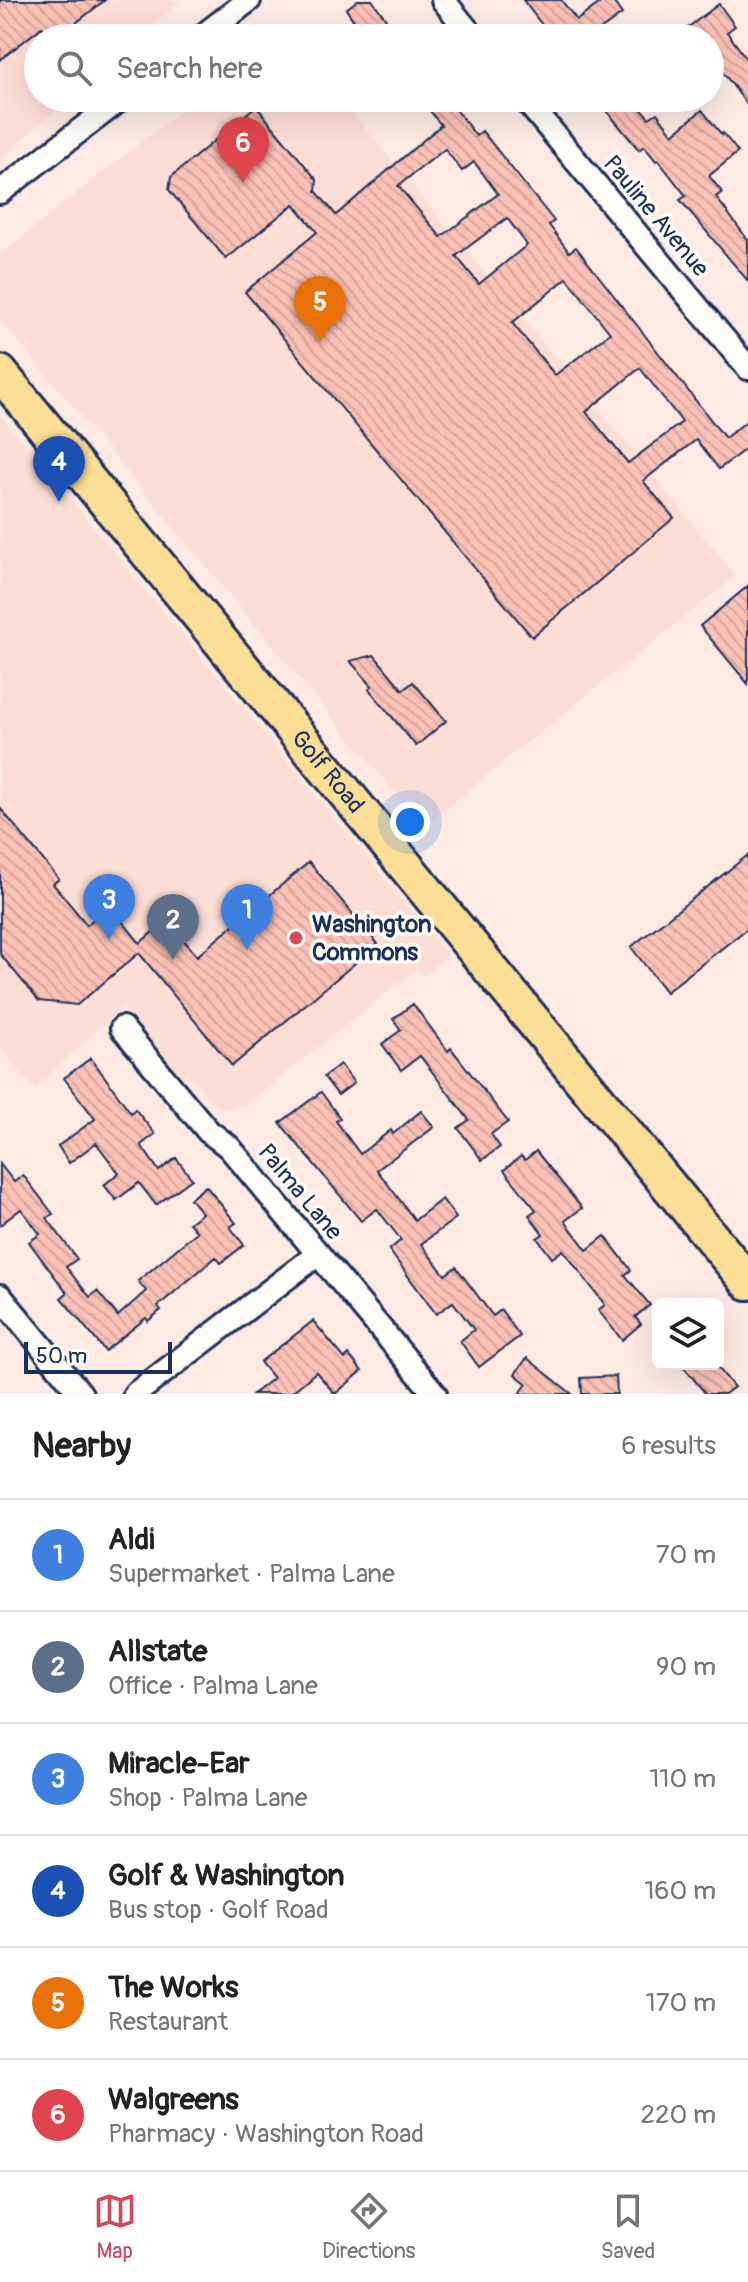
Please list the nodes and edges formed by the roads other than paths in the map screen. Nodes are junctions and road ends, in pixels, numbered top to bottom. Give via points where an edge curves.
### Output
1 (249, 0) edge
2 (443, 0) edge
3 (218, 24) edge
4 (463, 24) edge
5 (104, 112) edge
6 (536, 112) edge
7 (0, 192) edge
8 (748, 368) edge
9 (0, 373) edge
10 (122, 1028) dead end
11 (318, 1254) junction
12 (748, 1282) edge
13 (0, 1296) edge
14 (81, 1394) edge
15 (135, 1394) edge
16 (435, 1394) edge

1 - 3 street
2 - 4 street
5 - 7 street
6 - 8 street, Pauline Avenue
9 - 12 main road, Golf Road
10 - 11 street, Palma Lane
11 - 15 street
11 - 16 street, Palma Lane
13 - 14 street

